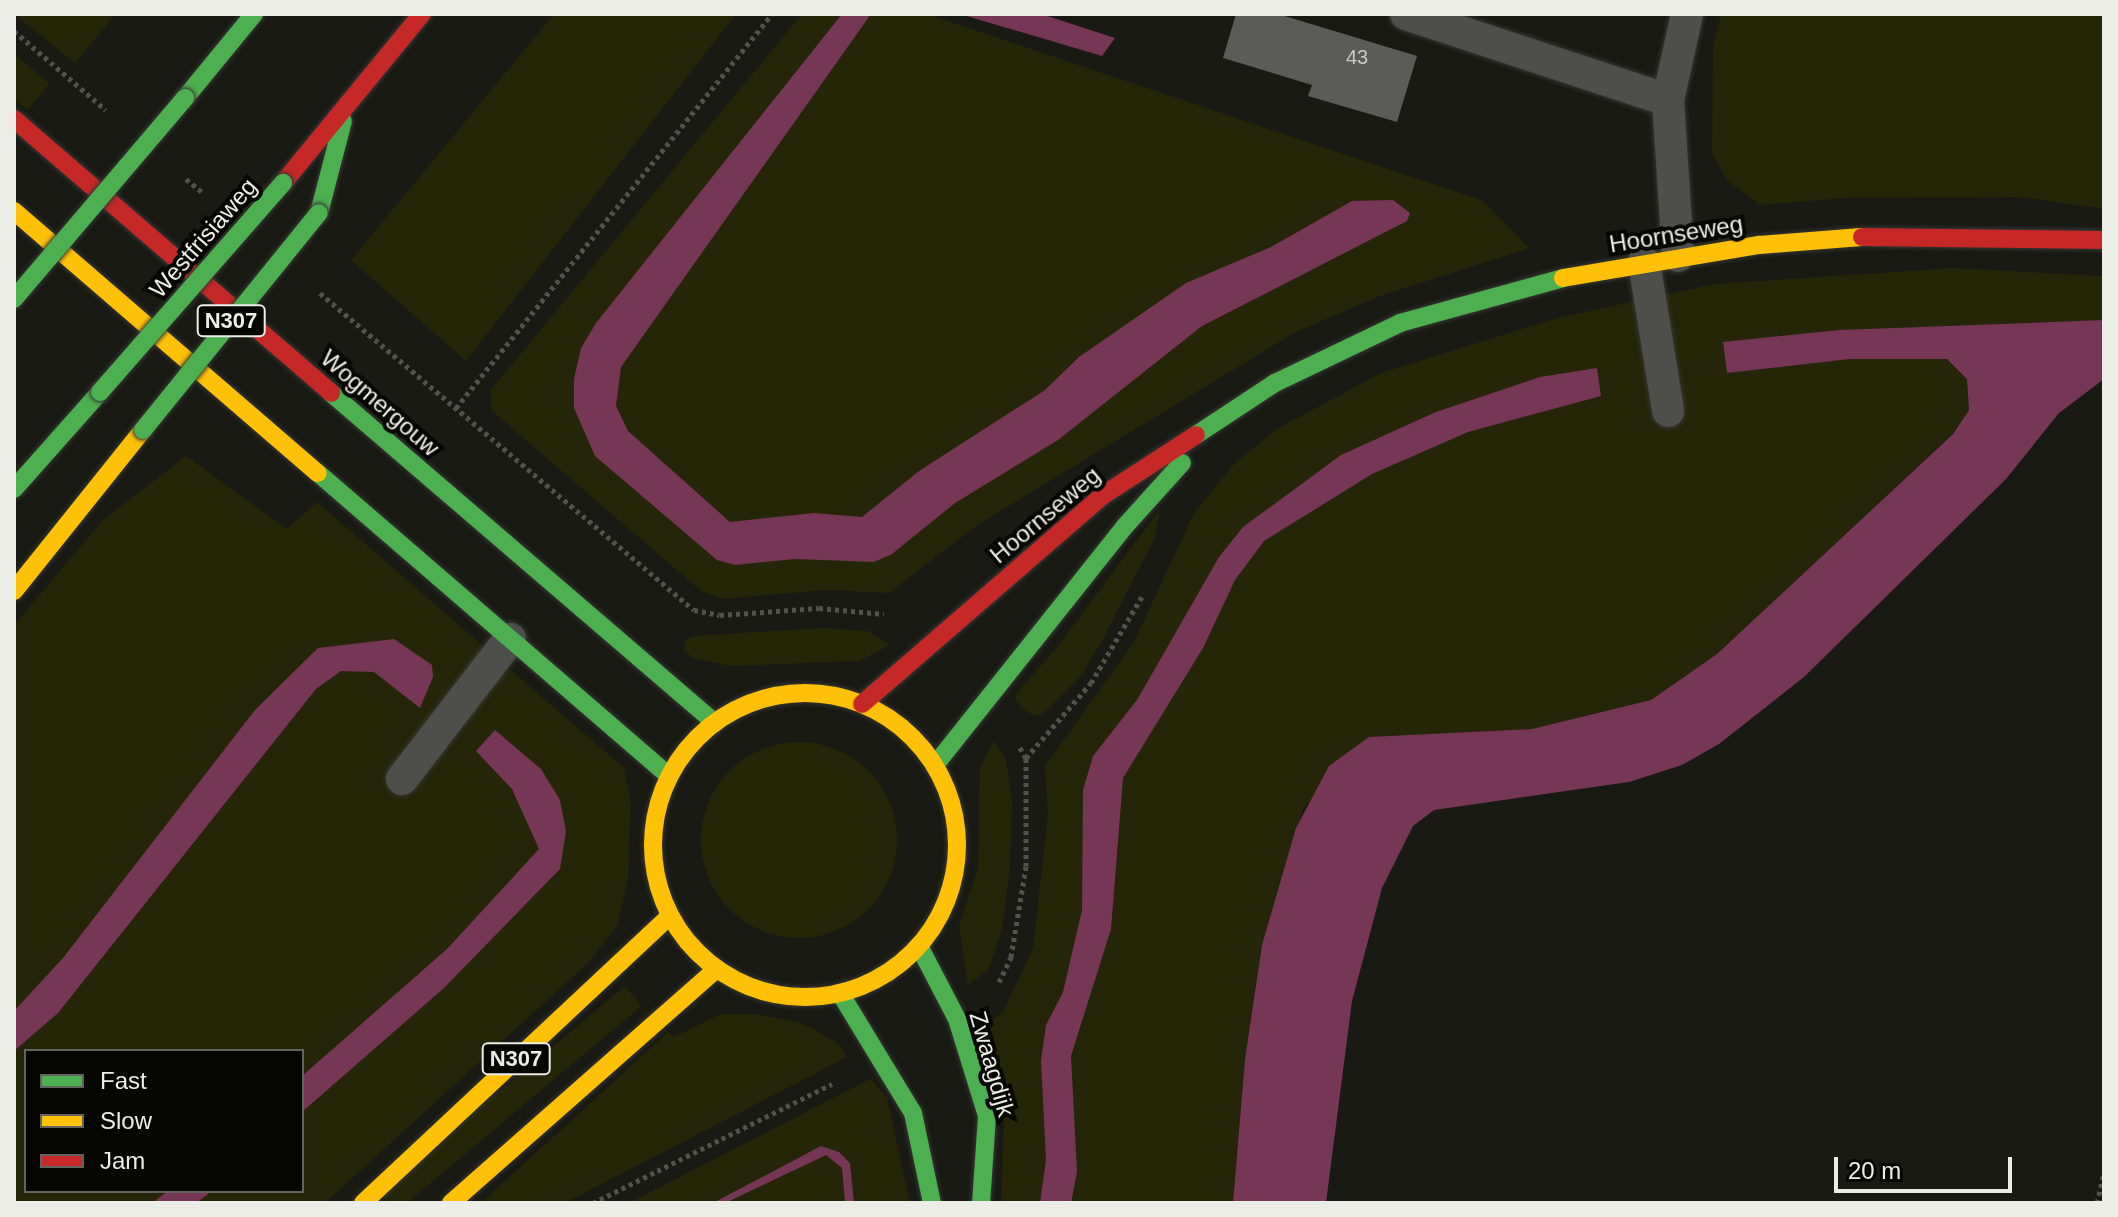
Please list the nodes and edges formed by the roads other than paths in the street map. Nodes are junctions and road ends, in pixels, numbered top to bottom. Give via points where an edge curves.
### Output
1 (254, 14) edge
2 (422, 14) edge
3 (1406, 14) edge
4 (1687, 14) edge
5 (1668, 100) junction
6 (347, 107) junction
7 (14, 119) edge
8 (14, 211) edge
9 (2104, 240) edge
10 (1678, 256) junction
11 (1644, 262) junction
12 (14, 299) edge
13 (1275, 383) junction
14 (1668, 411) dead end
15 (14, 489) edge
16 (14, 591) edge
17 (510, 639) junction
18 (862, 704) junction
19 (715, 723) junction
20 (935, 765) junction
21 (669, 776) junction
22 (402, 779) dead end
23 (670, 916) junction
24 (919, 946) junction
25 (716, 969) junction
26 (840, 993) junction
27 (363, 1203) edge
28 (451, 1203) edge
29 (932, 1203) edge
30 (981, 1203) edge

1 - 12 main road, bridge
2 - 6 main road, Westfrisiaweg / N307
3 - 5 lane
4 - 5 lane
5 - 10 lane
6 - 15 main road, Westfrisiaweg / N307, bridge
6 - 16 main road, N307, bridge via 319,213
7 - 19 main road, Wogmergouw
8 - 17 main road
9 - 10 main road, Hoornseweg via 1896,235
10 - 11 main road, Hoornseweg
11 - 13 main road, Hoornseweg via 1519,288 1400,323
11 - 14 lane
13 - 18 main road, Hoornseweg via 1102,496
13 - 20 main road, Hoornseweg via 1161,483
17 - 21 main road
17 - 22 lane
18 - 19 main road via 811,693 786,694 737,709
18 - 20 main road via 898,726
19 - 21 main road via 681,756
20 - 24 main road via 953,810 957,858 944,904
21 - 23 main road via 653,846
23 - 25 main road
23 - 27 main road, N307
24 - 26 main road via 896,967
24 - 30 main road, Zwaagdijk via 957,1019 987,1116
25 - 26 main road via 763,991 801,996
25 - 28 main road, N307
26 - 29 main road via 913,1113

